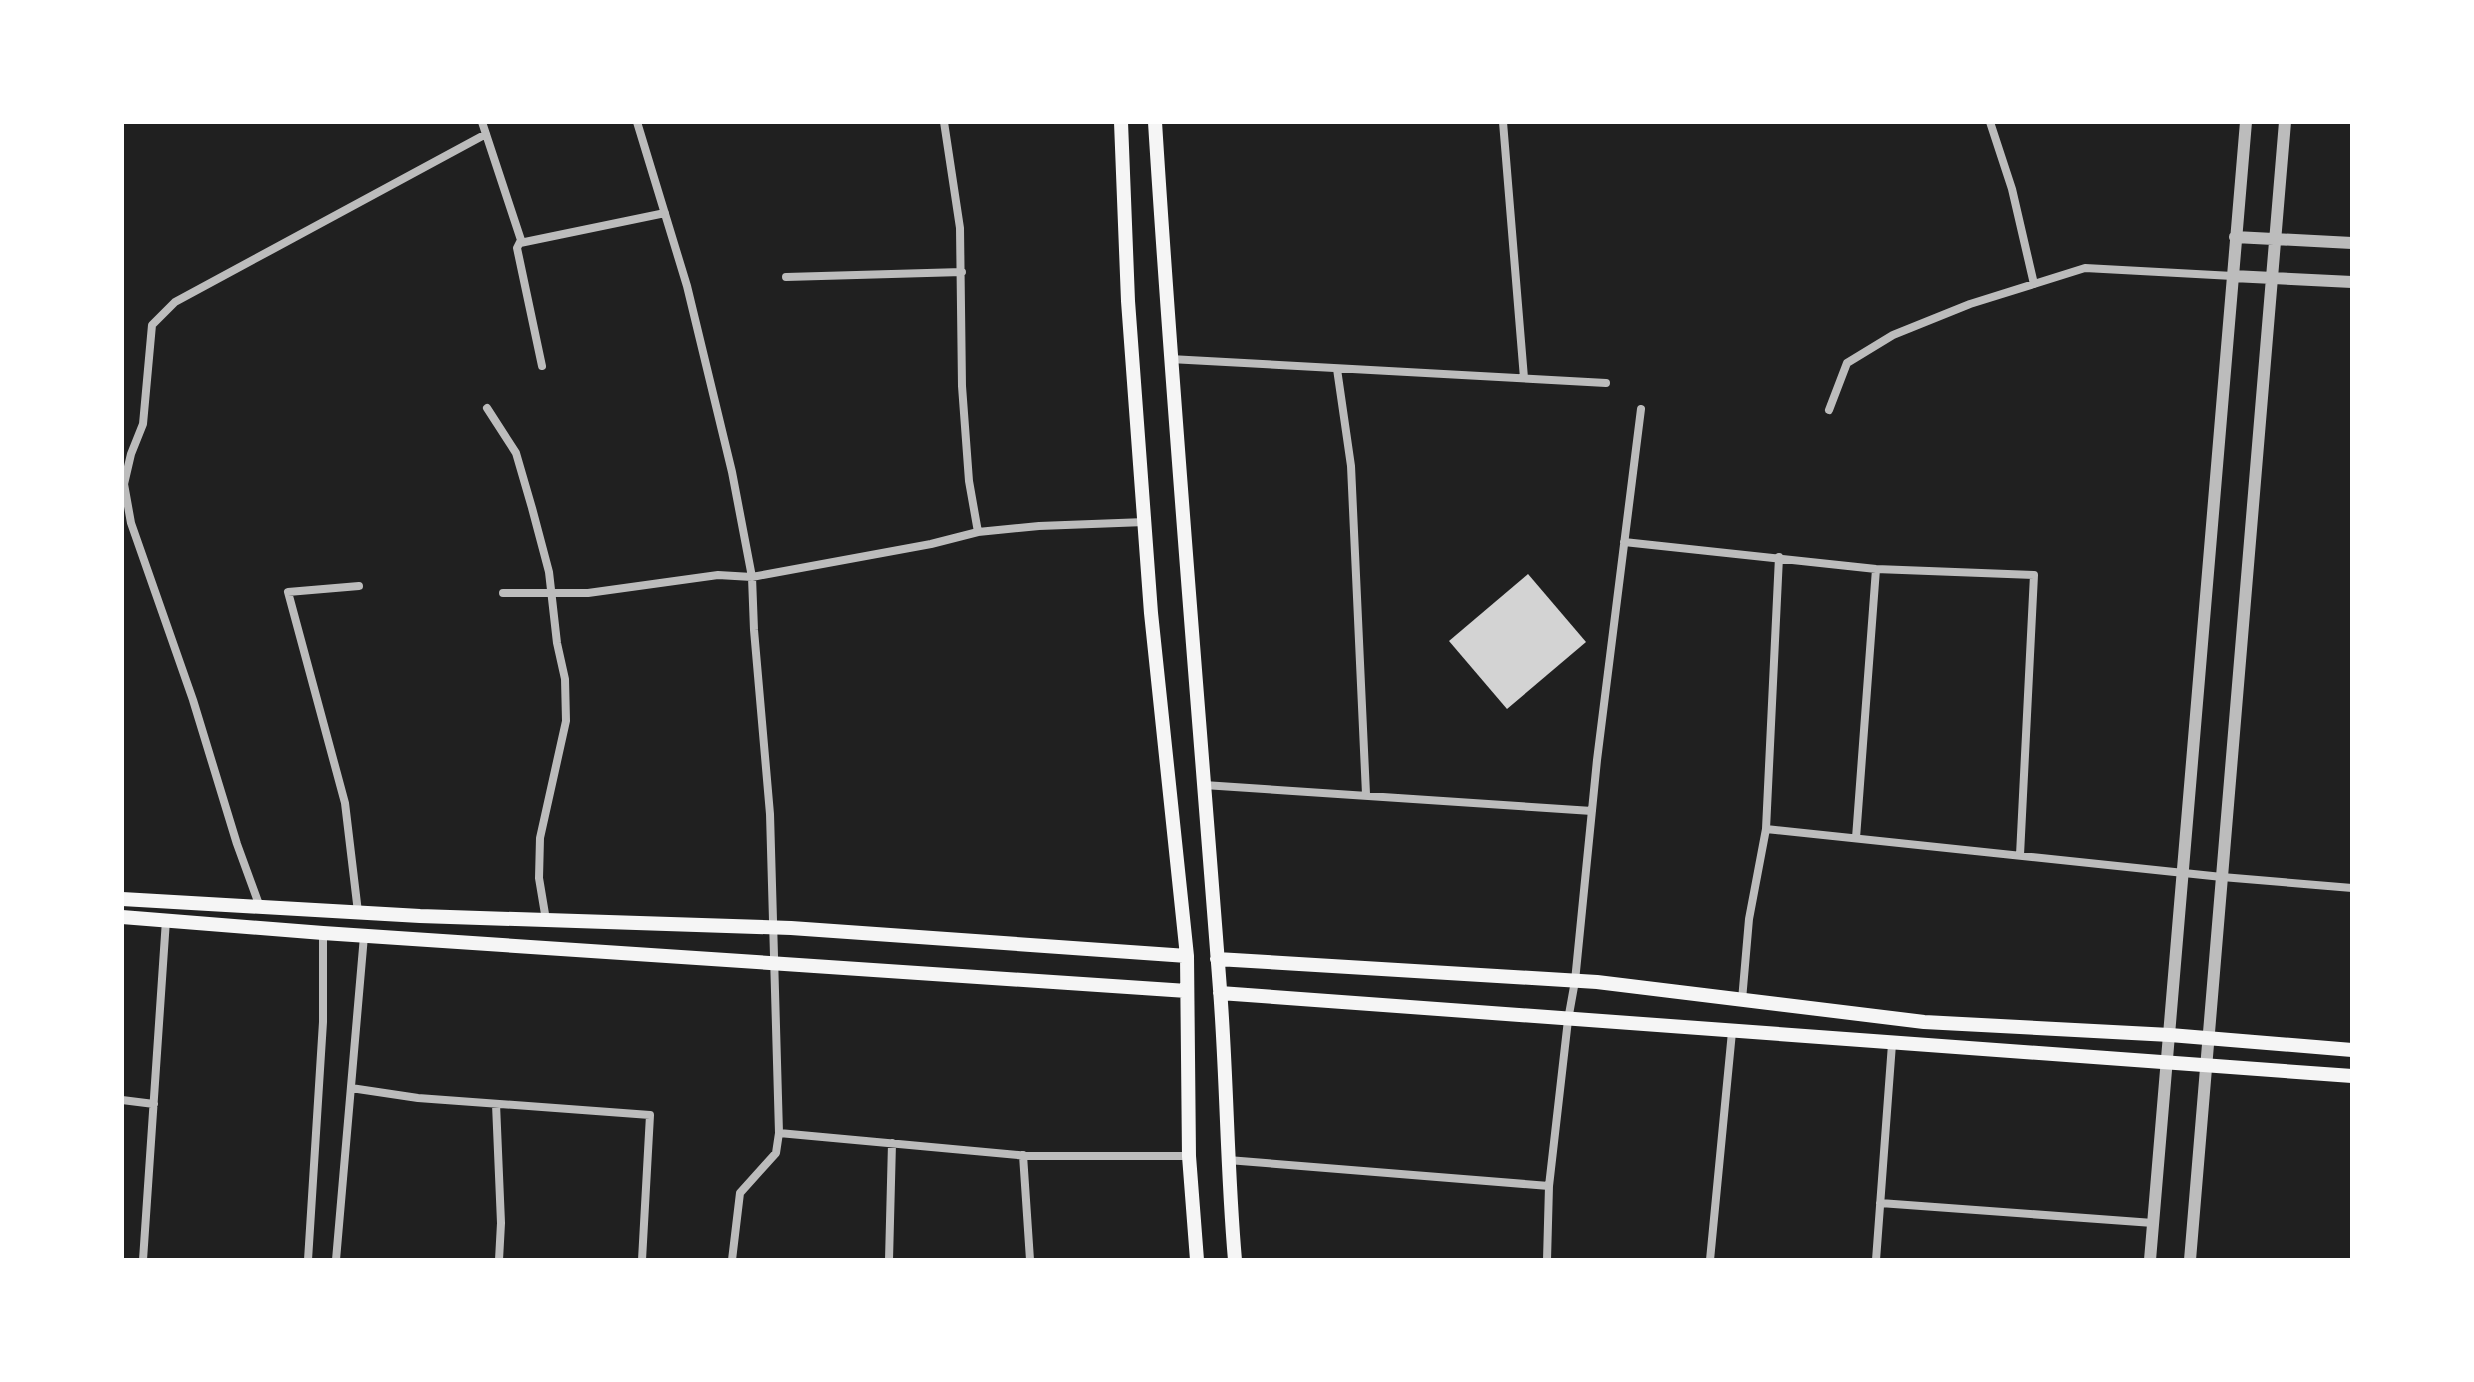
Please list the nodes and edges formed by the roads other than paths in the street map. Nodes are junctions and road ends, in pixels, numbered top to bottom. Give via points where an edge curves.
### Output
1 (482, 122) edge
2 (637, 122) edge
3 (944, 122) edge
4 (1121, 122) edge
5 (1155, 122) edge
6 (1503, 122) edge
7 (1990, 122) edge
8 (2246, 122) edge
9 (2285, 122) edge
10 (486, 134) junction
11 (665, 213) junction
12 (2235, 237) junction
13 (2276, 239) junction
14 (520, 243) junction
15 (2352, 243) edge
16 (962, 272) junction
17 (2233, 276) junction
18 (786, 277) dead end
19 (2272, 278) junction
20 (2352, 282) edge
21 (2034, 284) junction
22 (1170, 359) junction
23 (542, 366) dead end
24 (1337, 369) junction
25 (1524, 378) junction
26 (1606, 383) dead end
27 (487, 408) dead end
28 (1641, 409) dead end
29 (1829, 410) dead end
30 (1145, 522) junction
31 (978, 532) junction
32 (1624, 542) junction
33 (1779, 557) junction
34 (1876, 569) junction
35 (752, 577) junction
36 (359, 586) dead end
37 (503, 593) dead end
38 (552, 594) junction
39 (1203, 785) junction
40 (1366, 794) junction
41 (1592, 811) junction
42 (1766, 829) junction
43 (1856, 838) junction
44 (2020, 855) junction
45 (2183, 872) junction
46 (2222, 877) junction
47 (2352, 888) edge
48 (122, 899) edge
49 (260, 907) junction
50 (358, 912) junction
51 (122, 917) edge
52 (166, 919) junction
53 (546, 920) junction
54 (774, 928) junction
55 (323, 933) junction
56 (364, 936) junction
57 (1187, 956) junction
58 (1217, 959) junction
59 (774, 963) junction
60 (1575, 981) junction
61 (1187, 991) junction
62 (1220, 993) junction
63 (1742, 1000) junction
64 (1568, 1020) junction
65 (1732, 1032) junction
66 (2170, 1035) junction
67 (2209, 1038) junction
68 (1892, 1044) junction
69 (2352, 1050) edge
70 (2167, 1063) junction
71 (2207, 1065) junction
72 (2352, 1076) edge
73 (351, 1088) junction
74 (122, 1100) edge
75 (154, 1104) junction
76 (496, 1104) junction
77 (779, 1133) junction
78 (892, 1143) junction
79 (1023, 1155) junction
80 (1189, 1156) junction
81 (1227, 1160) junction
82 (1549, 1186) junction
83 (1880, 1203) junction
84 (2153, 1223) junction
85 (143, 1260) edge
86 (308, 1260) edge
87 (336, 1260) edge
88 (499, 1260) edge
89 (642, 1260) edge
90 (732, 1260) edge
91 (889, 1260) edge
92 (1030, 1260) edge
93 (1197, 1260) edge
94 (1235, 1260) edge
95 (1547, 1260) edge
96 (1710, 1260) edge
97 (1876, 1260) edge
98 (2150, 1260) edge
99 (2190, 1260) edge

1 - 10 street
2 - 11 street
3 - 16 street
4 - 30 main road
5 - 22 main road
6 - 25 street
7 - 21 street
8 - 12 street
9 - 13 street
10 - 14 street
10 - 49 street via 175,302 152,325 143,424 124,484 131,523
11 - 14 street
11 - 35 street via 729,458
12 - 13 street
12 - 17 street
13 - 15 street
13 - 19 street
14 - 23 street
16 - 18 street
16 - 31 street via 962,386
17 - 19 street
17 - 21 street via 2085,268
17 - 45 street
19 - 20 street
19 - 46 street
21 - 29 street via 1905,330 1847,363
22 - 24 street
22 - 39 main road
24 - 25 street
24 - 40 street via 1351,466
25 - 26 street
27 - 38 street via 516,453
28 - 32 street
30 - 31 street
30 - 57 main road
31 - 35 street
32 - 33 street
32 - 41 street
33 - 34 street
33 - 42 street
34 - 43 street
34 - 44 street via 2034,575
35 - 38 street via 718,575
35 - 54 street
36 - 50 street via 288,592 345,803
37 - 38 street
38 - 53 street via 566,721 540,838
39 - 40 street
39 - 58 main road
40 - 41 street
41 - 60 street
42 - 43 street
42 - 63 street via 1749,919
43 - 44 street
44 - 45 street
45 - 46 street
45 - 66 street
46 - 47 street
46 - 67 street
48 - 49 main road
49 - 50 main road
50 - 53 main road
51 - 52 main road
52 - 55 main road
52 - 75 street
53 - 54 main road
54 - 57 main road
54 - 59 street
55 - 56 main road
55 - 86 street via 323,1022
56 - 59 main road
56 - 73 street
57 - 61 main road
58 - 60 main road
58 - 62 main road
59 - 61 main road
59 - 77 street
60 - 63 main road
60 - 64 street
61 - 80 main road
62 - 64 main road
62 - 81 main road
63 - 66 main road via 1924,1022
64 - 65 main road
64 - 82 street
65 - 68 main road
65 - 96 street
66 - 67 main road
66 - 70 street
67 - 69 main road
67 - 71 street
68 - 70 main road
68 - 83 street
70 - 71 main road
70 - 84 street
71 - 72 main road
71 - 99 street
73 - 76 street
73 - 87 street
74 - 75 street
75 - 85 street
76 - 88 street
76 - 89 street via 650,1115
77 - 78 street
77 - 90 street via 776,1153 740,1193
78 - 79 street
78 - 91 street
79 - 80 street
79 - 92 street
80 - 93 main road
81 - 82 street
81 - 94 main road
82 - 95 street
83 - 84 street
83 - 97 street
84 - 98 street

